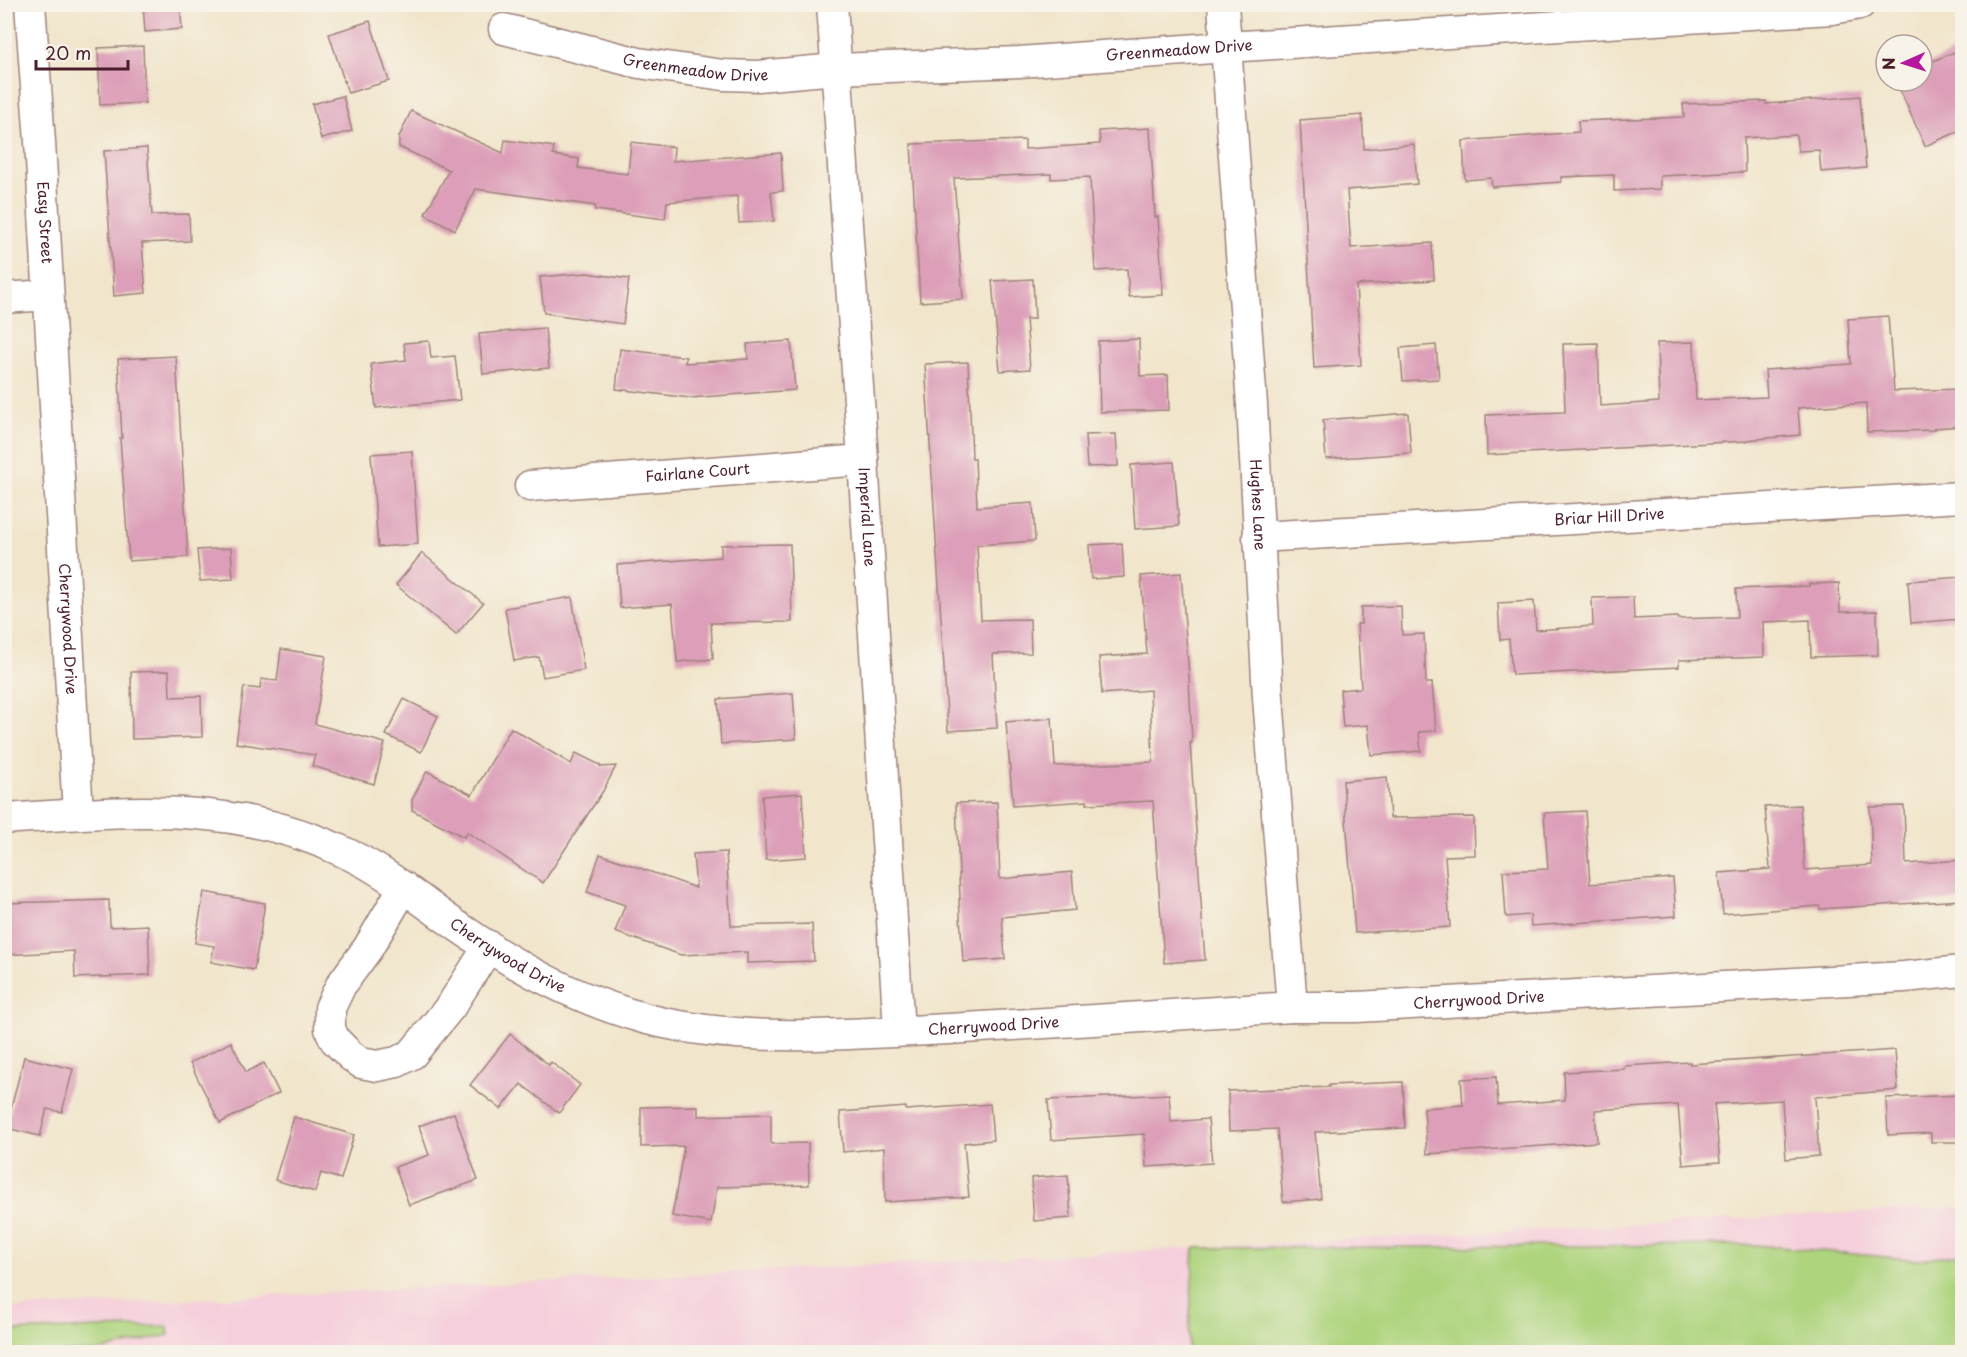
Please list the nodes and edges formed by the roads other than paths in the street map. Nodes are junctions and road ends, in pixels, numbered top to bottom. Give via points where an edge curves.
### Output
1 (30, 4) edge
2 (832, 4) edge
3 (1223, 4) edge
4 (1860, 4) edge
5 (504, 29) dead end
6 (1226, 47) junction
7 (837, 69) junction
8 (48, 295) junction
9 (4, 298) edge
10 (57, 442) joint
11 (863, 460) junction
12 (530, 486) dead end
13 (1962, 497) edge
14 (1258, 537) junction
15 (78, 814) junction
16 (4, 819) edge
17 (404, 887) junction
18 (489, 946) junction
19 (1962, 971) edge
20 (1292, 1007) junction
21 (899, 1031) junction

1 - 8 street, Easy Street
2 - 7 street, Imperial Lane
3 - 6 street, Hughes Lane
4 - 6 street, Greenmeadow Drive via 1832,9
5 - 7 street, Greenmeadow Drive via 639,63 723,75
6 - 7 street, Greenmeadow Drive via 1019,62
6 - 14 street, Hughes Lane
7 - 11 street, Imperial Lane
8 - 9 street
8 - 10 street, Easy Street
10 - 15 street, Cherrywood Drive
11 - 12 street, Fairlane Court
11 - 21 street, Imperial Lane
13 - 14 street, Briar Hill Drive
14 - 20 street, Hughes Lane
15 - 16 street, Cherrywood Drive
15 - 17 street, Cherrywood Drive via 224,815 307,836 350,854
17 - 18 street, Cherrywood Drive
17 - 18 street via 330,1008 334,1040 361,1063 377,1066 412,1054 451,1006
18 - 21 street, Cherrywood Drive via 545,981 648,1019 751,1035
19 - 20 street, Cherrywood Drive via 1368,1006
20 - 21 street, Cherrywood Drive

